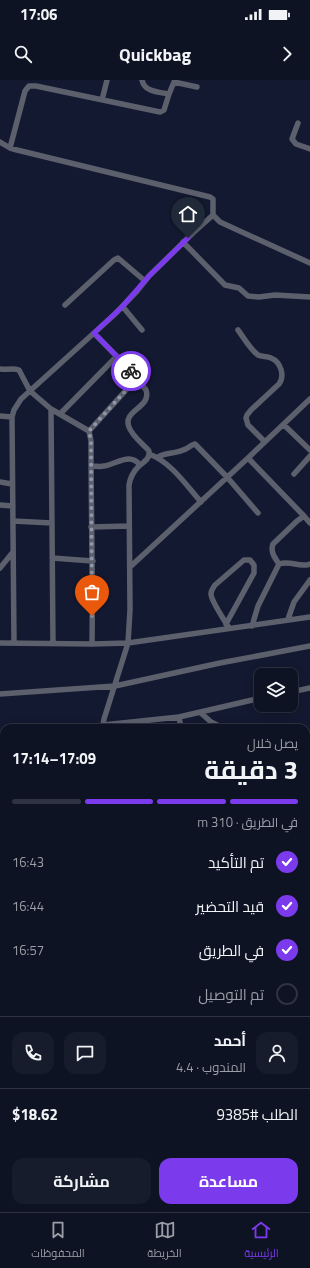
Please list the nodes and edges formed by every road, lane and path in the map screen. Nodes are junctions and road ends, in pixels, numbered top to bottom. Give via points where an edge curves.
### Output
1 (107, 80) edge
2 (142, 80) edge
3 (197, 87) dead end
4 (169, 94) junction
5 (102, 100) junction
6 (298, 123) dead end
7 (0, 142) edge
8 (10, 148) junction
9 (310, 149) edge
10 (213, 215) junction
11 (183, 242) junction
12 (310, 263) edge
13 (145, 281) junction
14 (310, 297) edge
15 (65, 305) dead end
16 (122, 307) junction
17 (142, 330) dead end
18 (238, 330) dead end
19 (94, 333) junction
20 (117, 356) junction
21 (0, 369) edge
22 (137, 378) junction
23 (30, 391) junction
24 (310, 399) edge
25 (51, 408) junction
26 (60, 414) junction
27 (0, 416) edge
28 (12, 418) junction
29 (284, 425) junction
30 (89, 431) junction
31 (265, 442) junction
32 (310, 450) edge
33 (149, 454) junction
34 (310, 456) edge
35 (158, 457) junction
36 (248, 458) junction
37 (140, 465) junction
38 (91, 466) junction
39 (294, 474) dead end
40 (227, 477) junction
41 (0, 482) edge
42 (12, 484) junction
43 (201, 502) junction
44 (0, 505) edge
45 (13, 506) junction
46 (258, 513) dead end
47 (304, 516) junction
48 (13, 521) junction
49 (52, 523) junction
50 (310, 523) edge
51 (129, 526) junction
52 (91, 527) junction
53 (13, 552) junction
54 (52, 558) junction
55 (93, 561) junction
56 (279, 564) junction
57 (310, 564) edge
58 (130, 567) junction
59 (0, 568) edge
60 (310, 580) edge
61 (310, 617) edge
62 (288, 619) junction
63 (228, 626) junction
64 (252, 626) junction
65 (14, 642) junction
66 (0, 643) edge
67 (52, 643) junction
68 (128, 643) junction
69 (92, 644) junction
70 (310, 646) edge
71 (115, 686) junction
72 (310, 688) edge
73 (298, 691) edge
74 (0, 694) edge
75 (254, 700) edge
76 (201, 713) junction
77 (179, 717) junction
78 (103, 724) edge
79 (112, 724) edge
80 (180, 724) edge
81 (215, 724) edge

1 - 5 street
2 - 4 street via 146,89
3 - 4 street via 174,82
4 - 5 street via 161,112
5 - 8 street via 29,86 25,91
6 - 9 street via 292,139 296,144
7 - 8 street
8 - 10 street via 210,197 213,199
10 - 11 street
10 - 12 street via 220,222
11 - 13 street
11 - 14 street via 225,285 239,288 248,296 275,294
13 - 15 street via 118,258
13 - 16 street
16 - 17 street
16 - 19 street
18 - 31 street via 257,354 274,360 282,373 279,384 246,418 248,425
19 - 20 street
19 - 23 street
20 - 22 street
20 - 26 street
21 - 23 street via 19,370
22 - 30 street
22 - 33 street via 148,397 129,418 129,427
23 - 25 street
23 - 28 street via 17,404
24 - 29 street
25 - 26 street
25 - 49 street
26 - 30 street
27 - 28 street
28 - 42 street
29 - 31 street
29 - 32 street
30 - 38 street
31 - 36 street
33 - 35 street
33 - 37 street
34 - 39 street
35 - 40 street via 180,452 195,444
35 - 43 street
36 - 40 street
36 - 47 street
37 - 38 street via 135,460 128,459 105,466
37 - 51 street via 129,485
38 - 52 street
40 - 43 street
40 - 46 street
41 - 42 street
42 - 45 street
43 - 58 street
44 - 45 street
45 - 48 street
47 - 50 street
47 - 56 street via 273,544 272,553
48 - 49 street
48 - 53 street
49 - 54 street
51 - 52 street
51 - 58 street
52 - 55 street
53 - 59 street
53 - 65 street
54 - 55 street
54 - 67 street
55 - 69 street
56 - 57 street
56 - 64 street via 258,606
58 - 68 street
60 - 62 street via 294,602
61 - 62 street
62 - 64 street
63 - 63 street via 254,573 254,565 250,560 244,560 212,590 213,601
63 - 64 street
63 - 68 street
65 - 66 street
65 - 67 street
67 - 69 street
68 - 69 street
68 - 71 street
70 - 71 street
71 - 74 street
71 - 78 street
72 - 73 street
75 - 76 street
76 - 77 street
76 - 81 street
77 - 79 street
77 - 80 street

